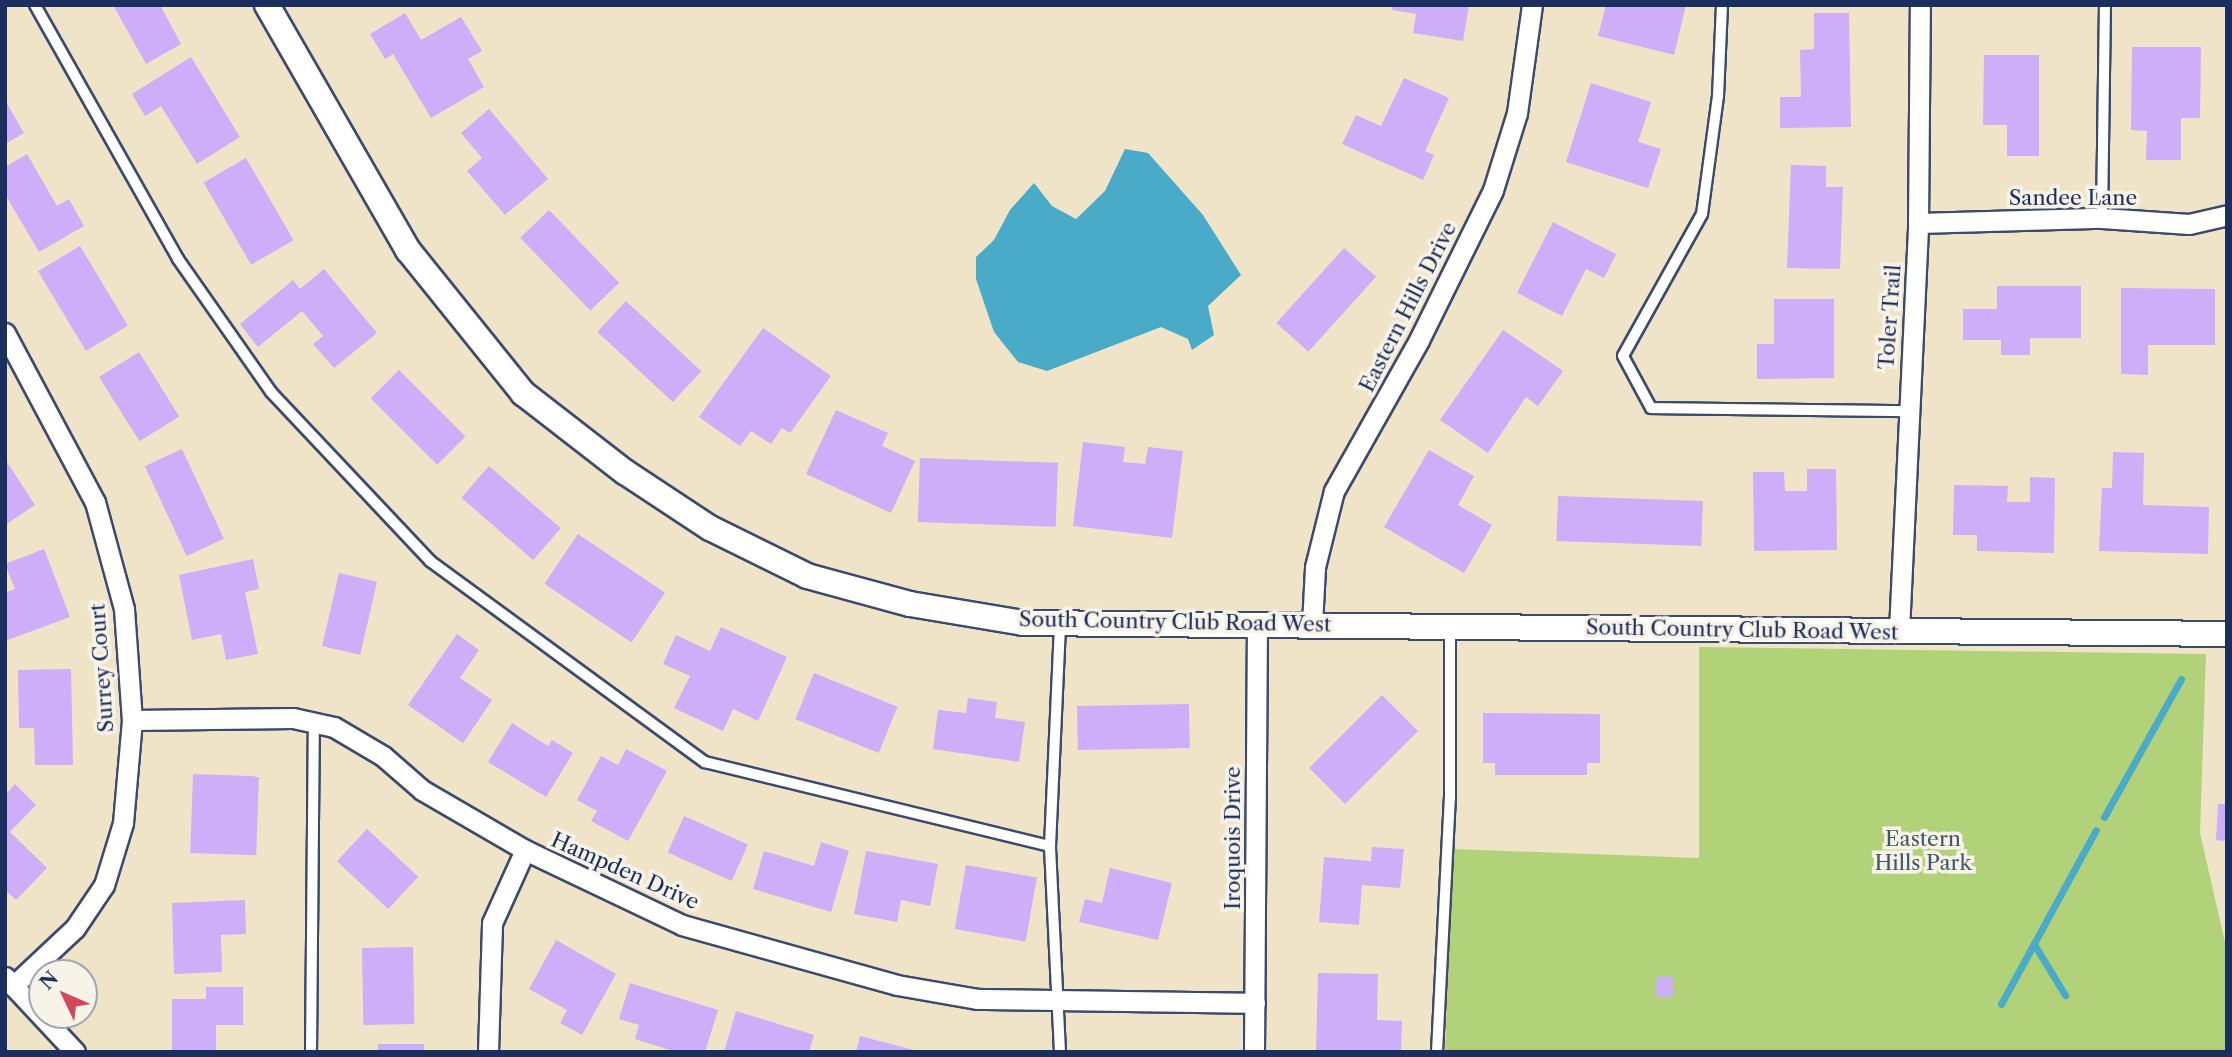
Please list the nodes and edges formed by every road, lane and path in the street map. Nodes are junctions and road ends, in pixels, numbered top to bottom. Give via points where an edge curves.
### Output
1 (35, 5) edge
2 (267, 5) edge
3 (1532, 5) edge
4 (1722, 5) edge
5 (1920, 5) edge
6 (2105, 5) edge
7 (2227, 215) edge
8 (2102, 218) junction
9 (1919, 223) junction
10 (5, 333) edge
11 (1907, 411) junction
12 (1060, 623) junction
13 (1257, 625) junction
14 (1312, 625) junction
15 (1450, 626) junction
16 (1899, 631) junction
17 (2227, 634) edge
18 (132, 720) junction
19 (314, 722) junction
20 (1050, 846) junction
21 (525, 850) junction
22 (9, 981) edge
23 (1057, 1000) junction
24 (1255, 1003) junction
25 (75, 1052) edge
26 (311, 1052) edge
27 (488, 1052) edge
28 (1060, 1052) edge
29 (1254, 1052) edge
30 (1437, 1052) edge

1 - 20 lane via 178,259 271,392 429,561 705,762
2 - 12 street, South Country Club Road West via 408,250 523,393 625,472 710,528 807,576 910,604 1023,623
3 - 14 street, Eastern Hills Drive via 1517,113 1493,190 1419,340 1334,491 1315,567
4 - 11 lane via 1718,96 1702,214 1623,356 1651,408
5 - 9 street, Toler Trail
6 - 8 lane
7 - 8 street, Sandee Lane via 2189,224
8 - 9 street, Sandee Lane
9 - 11 street, Toler Trail
10 - 18 street, Surrey Court via 95,502 124,609
11 - 16 street, Toler Trail
12 - 13 street, South Country Club Road West
12 - 20 lane
13 - 14 street, South Country Club Road West
13 - 24 street, Iroquois Drive
14 - 15 street, South Country Club Road West
15 - 16 street, South Country Club Road West
15 - 30 lane via 1450,798
16 - 17 street, South Country Club Road West
18 - 19 street, Hampden Drive via 293,718
18 - 22 street, Surrey Court via 123,823 104,885 75,929
19 - 21 street, Hampden Drive via 334,727 383,756 422,790
19 - 26 lane
20 - 23 lane
21 - 23 street, Hampden Drive via 682,925 870,978 977,999
21 - 27 street via 492,923
22 - 25 street
23 - 24 street, Hampden Drive
23 - 28 lane
24 - 29 street, Iroquois Drive

